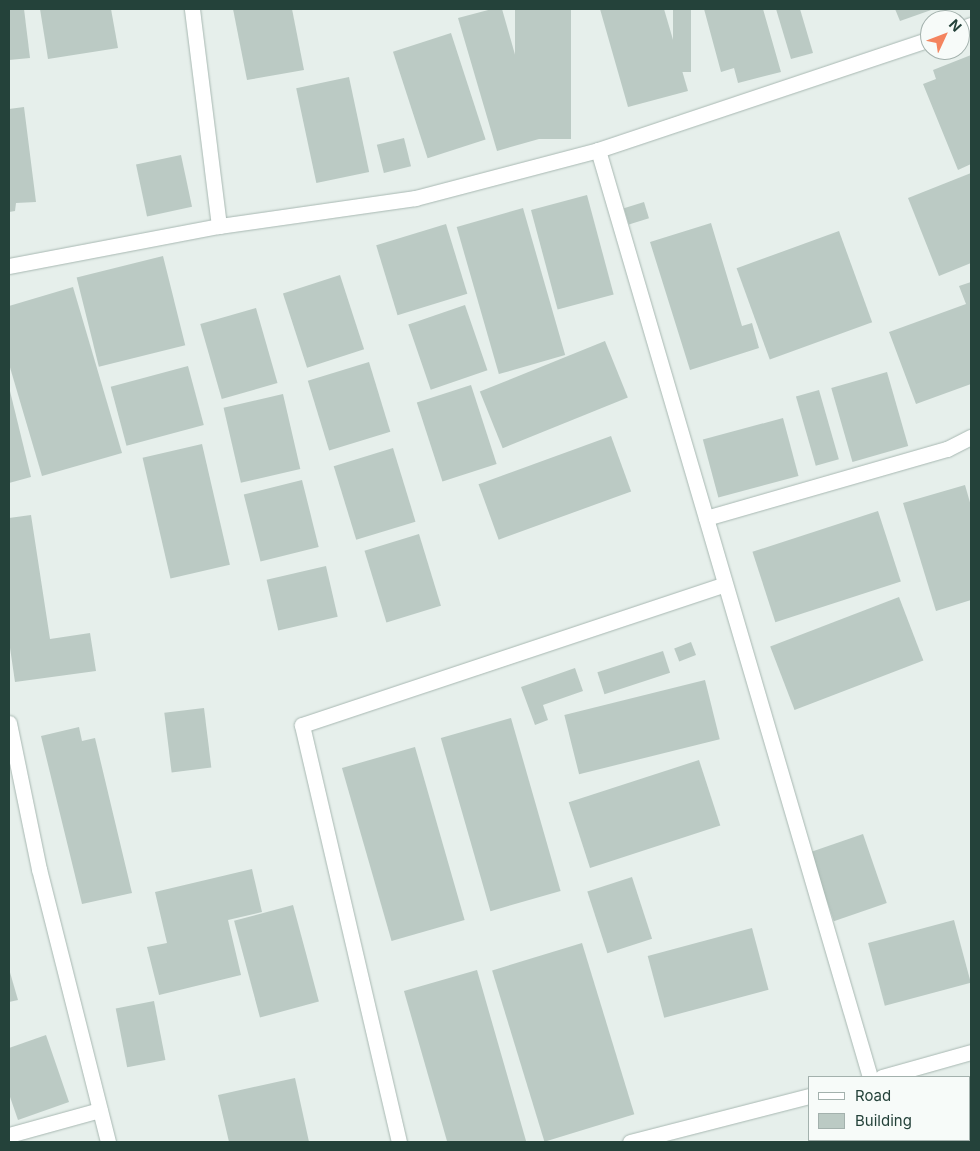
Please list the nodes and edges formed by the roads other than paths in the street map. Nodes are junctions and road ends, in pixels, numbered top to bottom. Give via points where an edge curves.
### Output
1 (192, 9) edge
2 (920, 42) edge
3 (598, 150) junction
4 (219, 226) junction
5 (9, 266) edge
6 (971, 437) edge
7 (706, 518) junction
8 (723, 585) junction
9 (9, 722) edge
10 (971, 1052) edge
11 (870, 1076) edge
12 (886, 1076) edge
13 (808, 1096) edge
14 (100, 1110) junction
15 (9, 1135) edge
16 (108, 1142) edge
17 (399, 1142) edge
18 (630, 1142) edge

1 - 4 street
2 - 3 street
3 - 4 street via 415,198
3 - 7 street
4 - 5 street
6 - 7 street via 929,454
7 - 8 street
8 - 11 street
8 - 17 street via 302,726
9 - 14 street via 39,869
10 - 12 street
13 - 18 street
14 - 15 street
14 - 16 street

